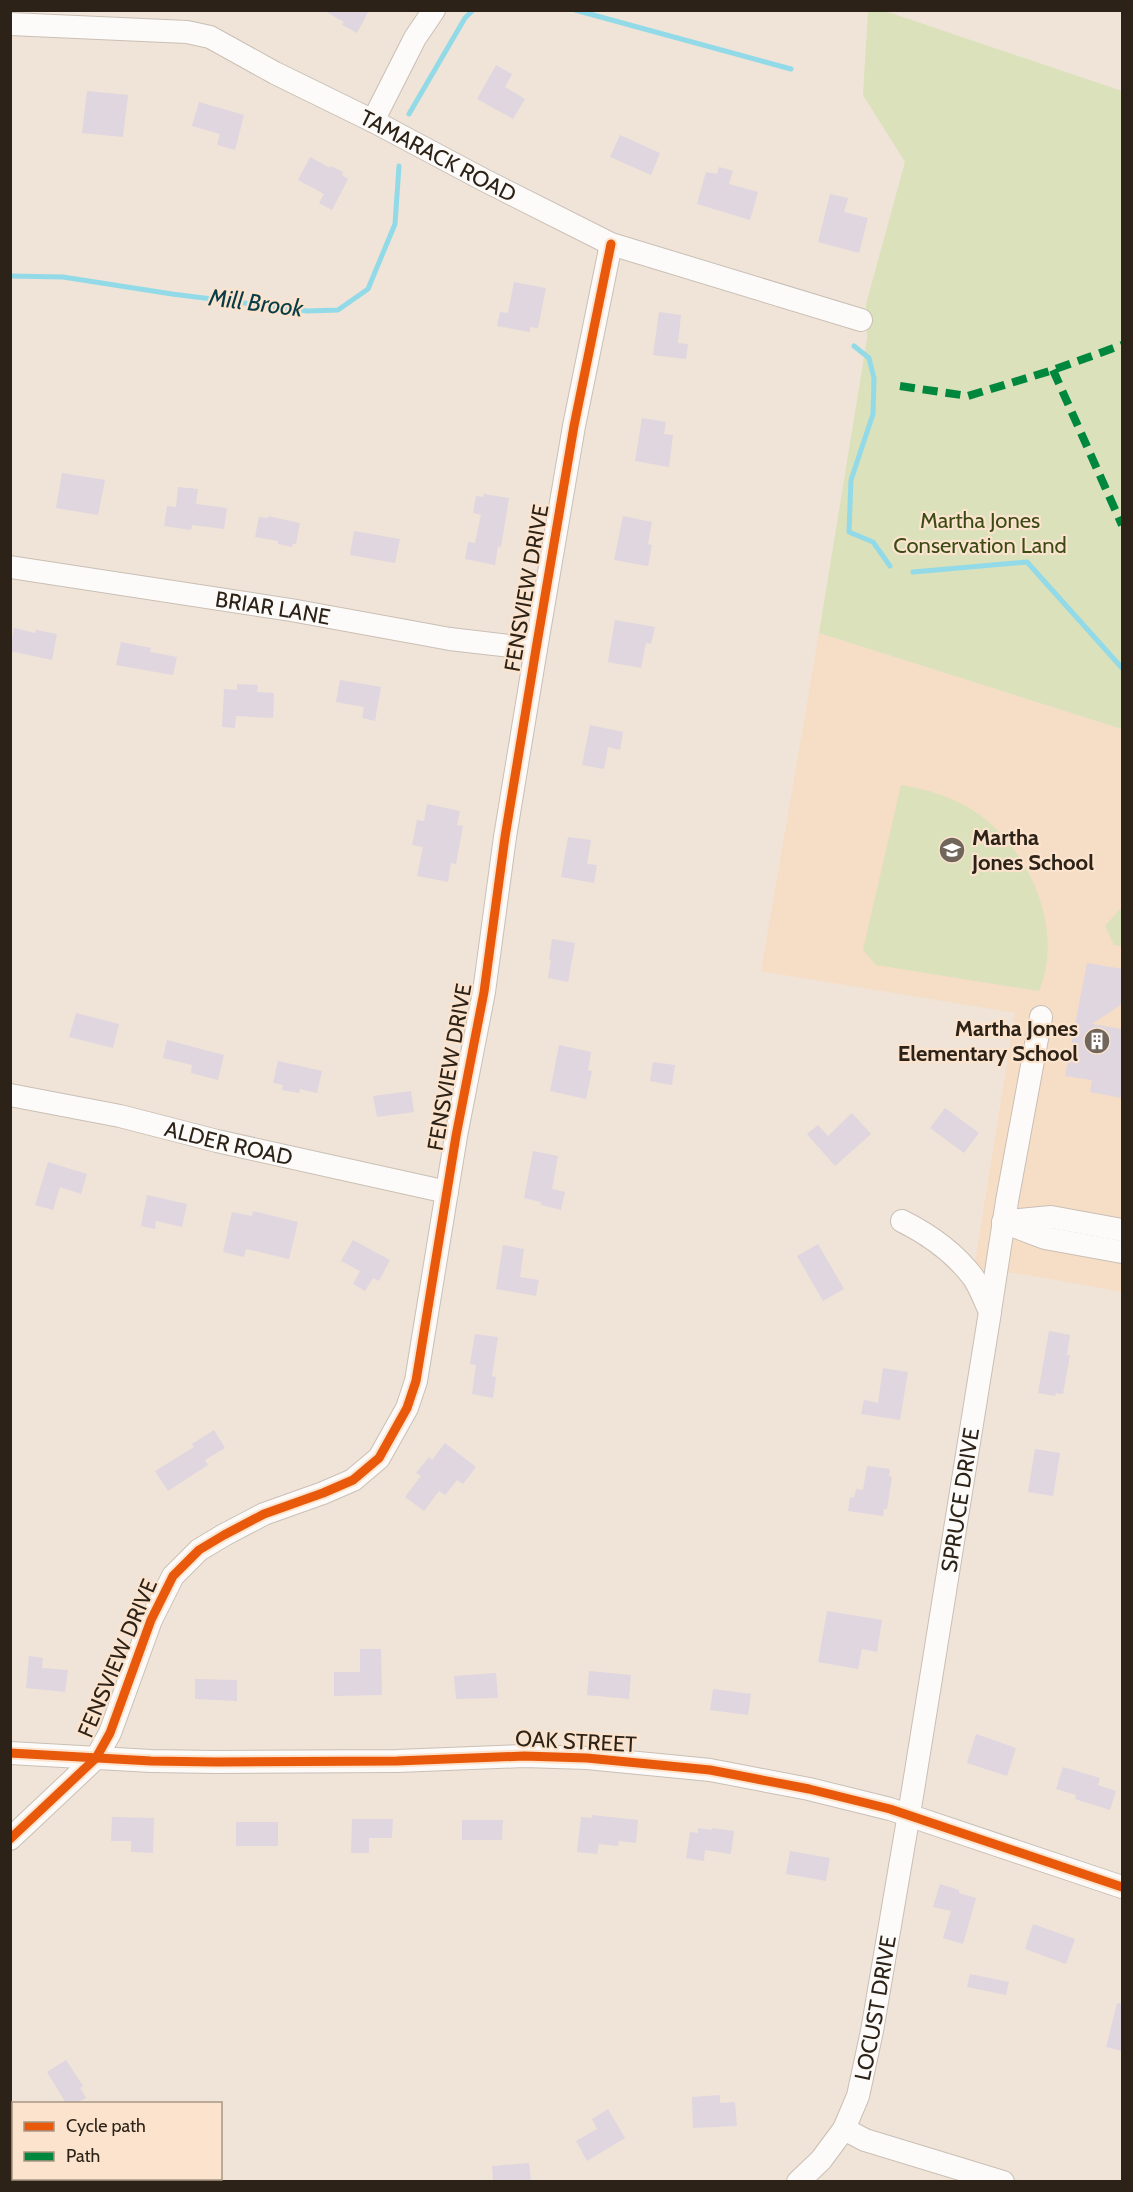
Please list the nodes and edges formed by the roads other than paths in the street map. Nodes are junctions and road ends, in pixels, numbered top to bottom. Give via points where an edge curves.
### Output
1 (434, 10) edge
2 (10, 24) edge
3 (373, 121) junction
4 (611, 244) junction
5 (861, 320) dead end
6 (10, 567) edge
7 (536, 649) junction
8 (1041, 1017) dead end
9 (10, 1095) edge
10 (447, 1192) junction
11 (902, 1221) dead end
12 (1003, 1222) junction
13 (1122, 1230) edge
14 (1122, 1252) edge
15 (990, 1312) junction
16 (10, 1753) edge
17 (96, 1758) junction
18 (908, 1815) junction
19 (10, 1839) edge
20 (1122, 1887) edge
21 (844, 2129) junction
22 (798, 2181) edge
23 (1002, 2181) edge

1 - 3 street via 415,38
2 - 3 street, TAMARACK ROAD via 187,32 210,37
3 - 4 street, TAMARACK ROAD
4 - 5 street, TAMARACK ROAD
4 - 7 street, FENSVIEW DRIVE via 574,426
6 - 7 street, BRIAR LANE via 450,639
7 - 10 street, FENSVIEW DRIVE via 484,992
8 - 12 street, SPRUCE DRIVE
9 - 10 street, ALDER ROAD via 120,1116
10 - 17 street, FENSVIEW DRIVE via 416,1381 407,1408 379,1458 353,1480 264,1514 224,1535 199,1550 173,1576 151,1620 110,1733
11 - 15 street via 949,1250 974,1279
12 - 13 street via 1051,1218
12 - 14 street via 1045,1238
12 - 15 street, SPRUCE DRIVE
15 - 18 street, SPRUCE DRIVE
16 - 17 street, OAK STREET
17 - 18 street, OAK STREET via 216,1762 587,1758 747,1777
17 - 19 street, FENSVIEW DRIVE
18 - 20 street, OAK STREET
18 - 21 street, LOCUST DRIVE via 872,2031 858,2096
21 - 22 street, LOCUST DRIVE via 821,2160
21 - 23 street via 865,2140

